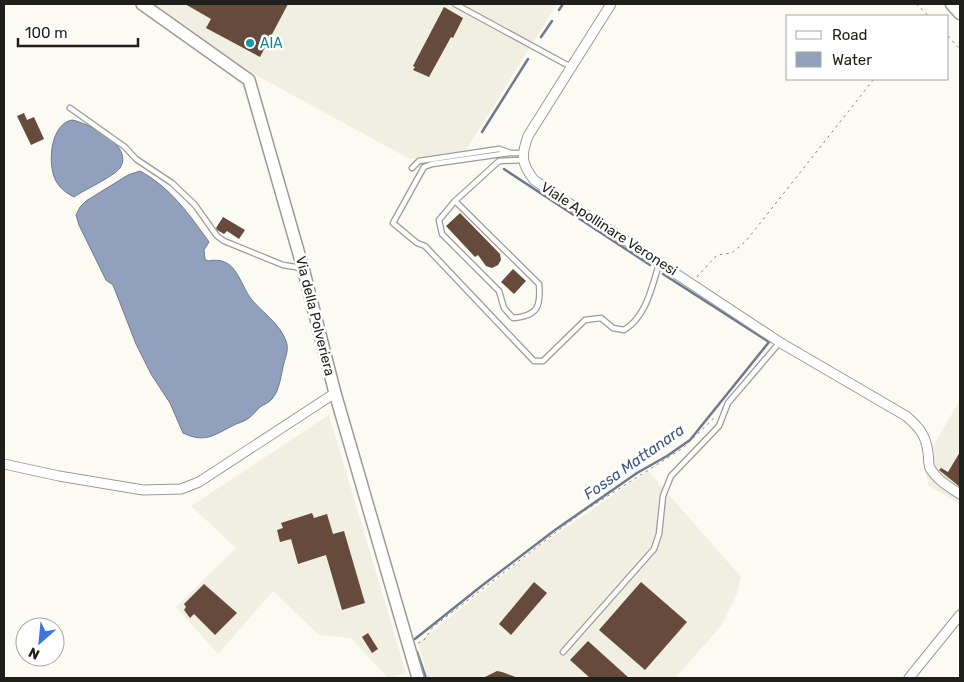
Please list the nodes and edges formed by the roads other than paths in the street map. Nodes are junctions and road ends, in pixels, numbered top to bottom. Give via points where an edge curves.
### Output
1 (142, 4) edge
2 (455, 4) edge
3 (612, 4) edge
4 (952, 4) edge
5 (960, 13) edge
6 (572, 67) junction
7 (70, 108) dead end
8 (509, 153) junction
9 (523, 157) junction
10 (412, 168) dead end
11 (455, 201) junction
12 (660, 262) junction
13 (304, 268) junction
14 (780, 342) junction
15 (335, 393) junction
16 (4, 464) edge
17 (960, 494) edge
18 (960, 615) edge
19 (563, 652) dead end
20 (418, 678) edge
21 (909, 678) edge

1 - 13 street, Via della Polveriera via 249,80
2 - 6 lane
3 - 6 street
4 - 5 main road
6 - 9 street via 528,136
7 - 13 lane via 172,183 224,241 282,265
8 - 9 lane
8 - 10 lane via 499,149 419,161
8 - 12 lane via 424,167 393,223 425,246 534,361 543,361 585,320 601,318 613,328 624,330 632,325 650,293
9 - 11 lane via 499,161
9 - 12 street, Viale Apollinare Veronesi via 534,180
11 - 11 lane via 439,220 442,234 498,292 504,308 514,318 525,317 538,307 541,300 539,284
12 - 14 street, Viale Apollinare Veronesi
13 - 15 street, Via della Polveriera
14 - 17 street, Viale Apollinare Veronesi via 906,416 919,427 925,438 929,466 938,479
14 - 19 lane via 728,403 720,426 671,476 663,496 659,534 654,548
15 - 16 street via 199,482 181,489 143,490
15 - 20 street, Via della Polveriera
18 - 21 street

